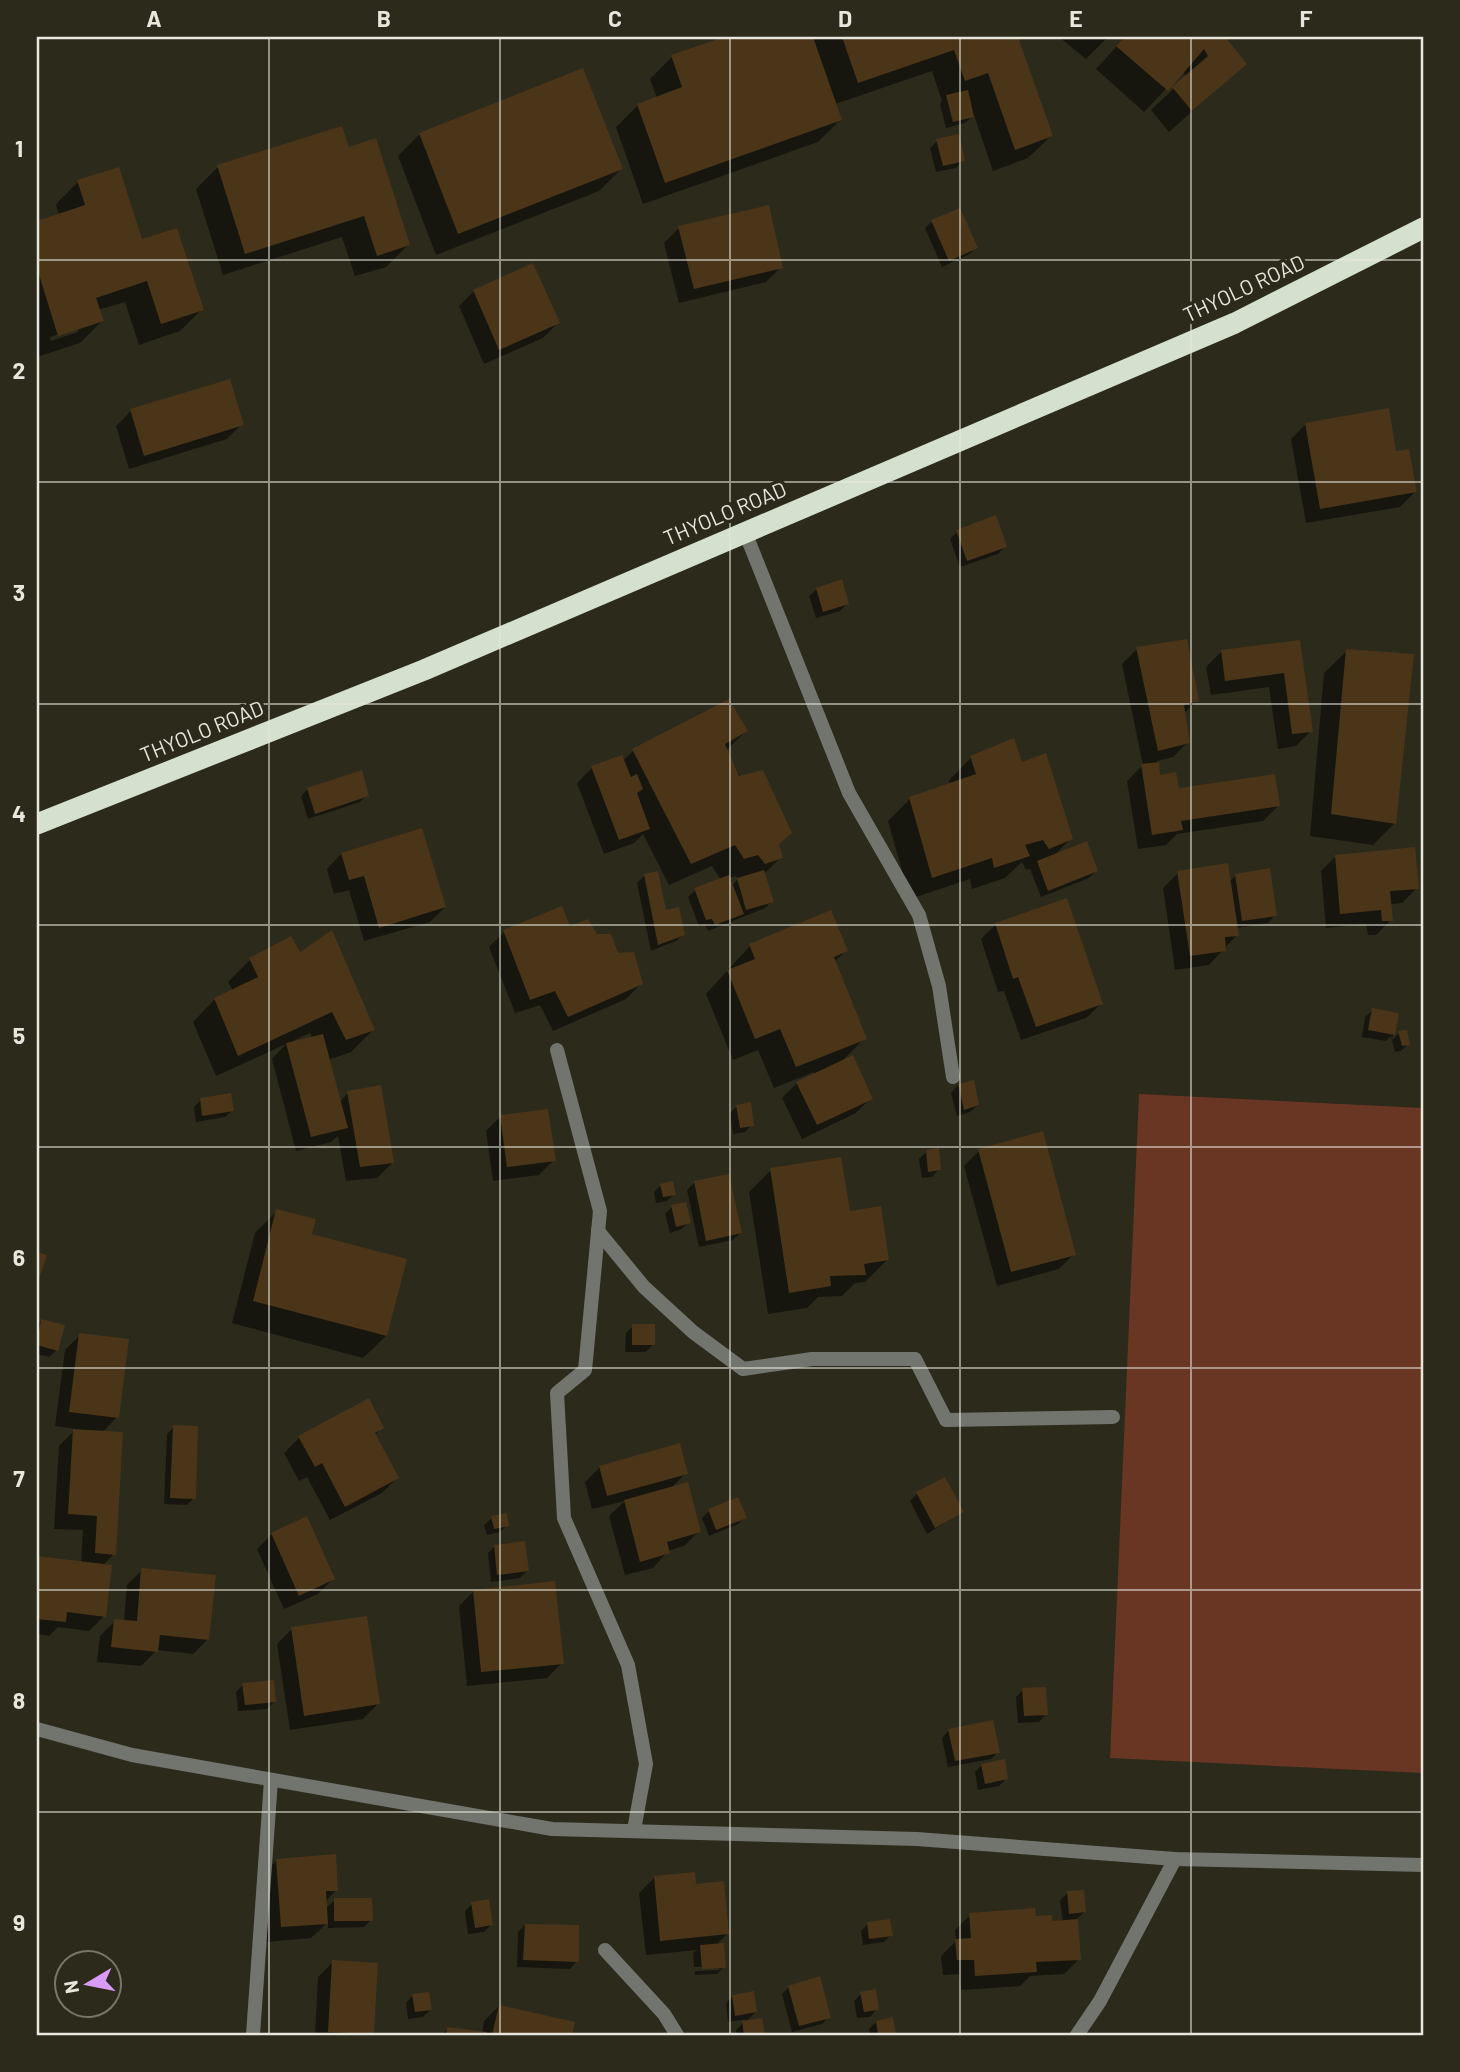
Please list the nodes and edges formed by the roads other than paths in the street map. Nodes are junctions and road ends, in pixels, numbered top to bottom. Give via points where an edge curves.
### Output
1 (1423, 228) edge
2 (745, 532) junction
3 (37, 824) edge
4 (557, 1050) dead end
5 (953, 1077) dead end
6 (598, 1231) junction
7 (1113, 1417) dead end
8 (37, 1729) edge
9 (271, 1780) junction
10 (634, 1830) junction
11 (1175, 1858) junction
12 (1423, 1865) edge
13 (605, 1950) dead end
14 (253, 2035) edge
15 (677, 2035) edge
16 (1077, 2035) edge

1 - 2 highway, THYOLO ROAD via 1236,323
2 - 3 highway, THYOLO ROAD via 424,670
2 - 5 street via 849,793 919,915 939,986
4 - 6 street via 600,1211
6 - 7 street via 644,1287 743,1369 812,1359 915,1359 946,1420
6 - 10 street via 585,1370 557,1393 564,1518 628,1665 646,1764
8 - 9 street via 132,1755
9 - 10 street via 552,1829
9 - 14 street
10 - 11 street via 917,1839
11 - 12 street
11 - 16 street via 1100,2001
13 - 15 street via 664,2014

